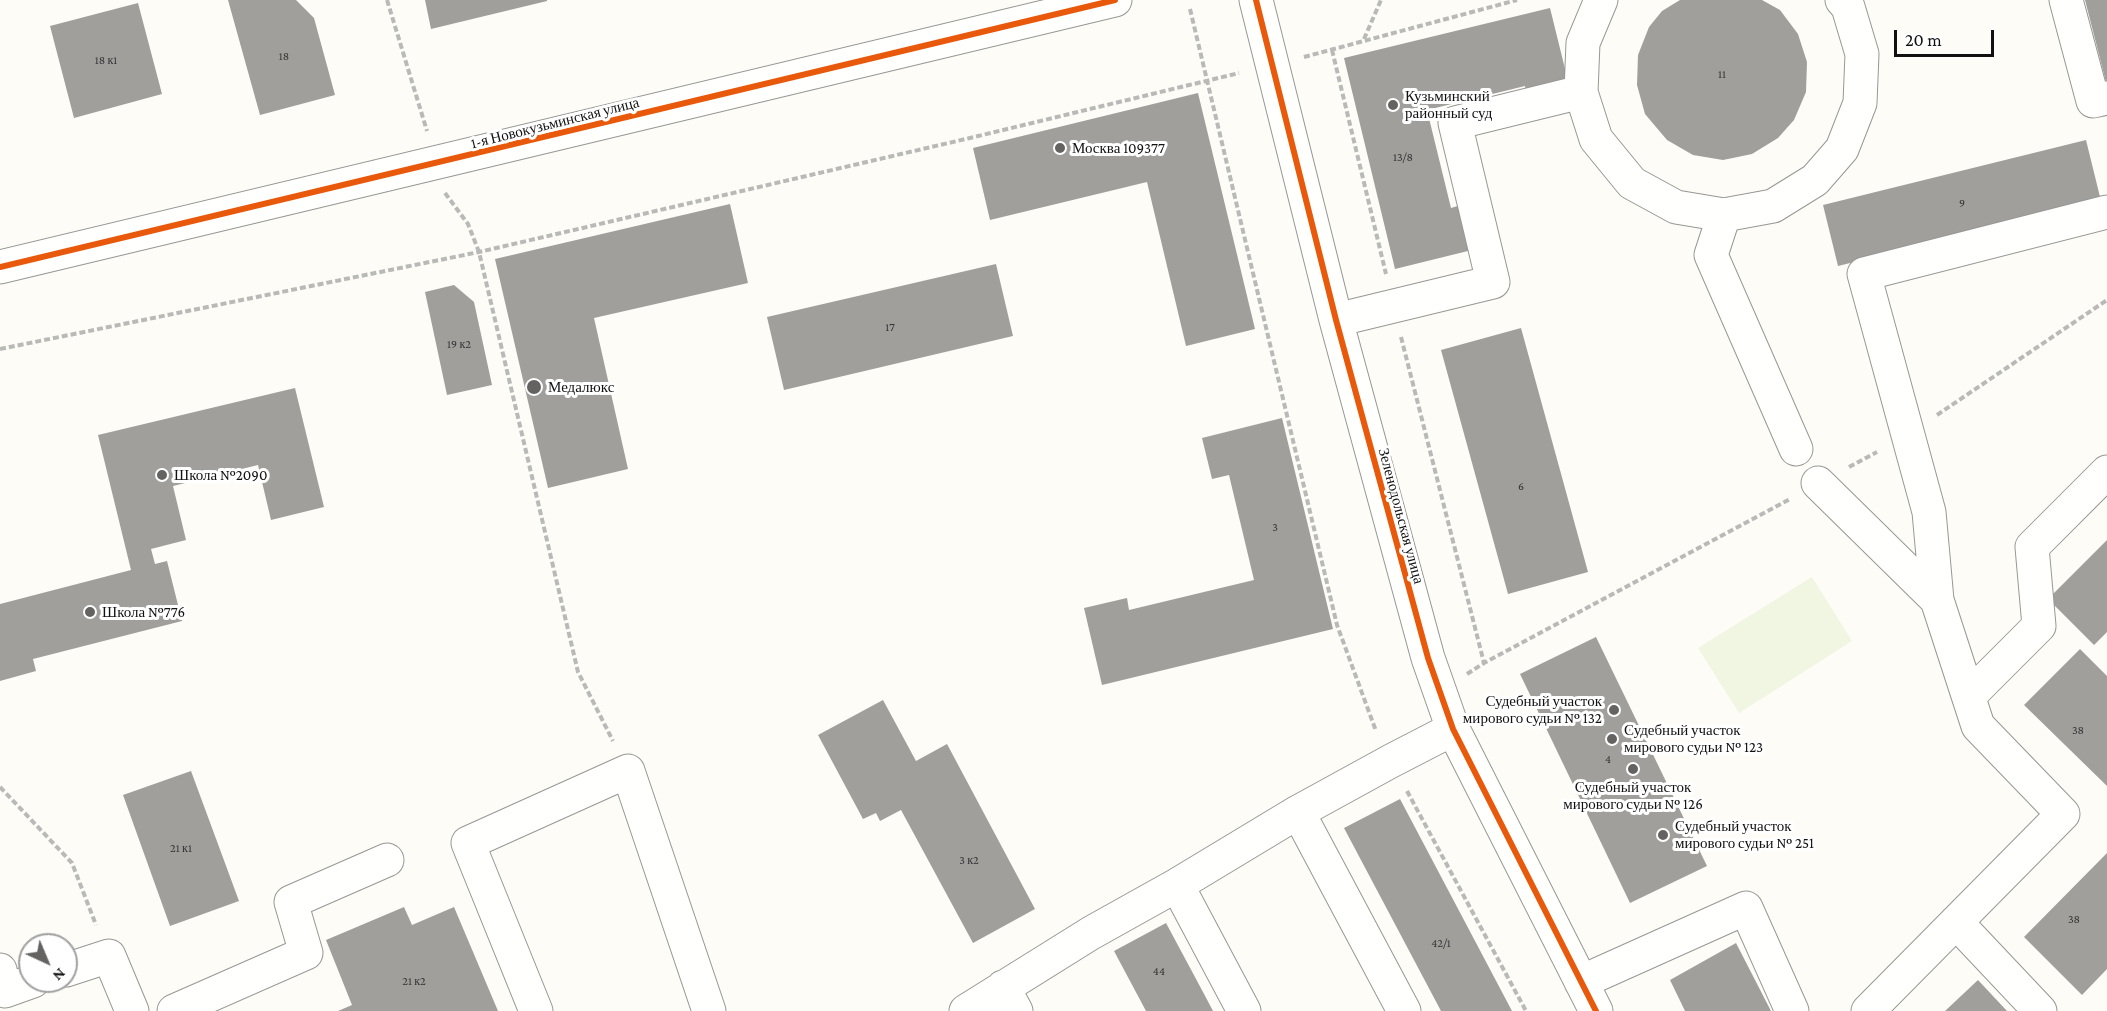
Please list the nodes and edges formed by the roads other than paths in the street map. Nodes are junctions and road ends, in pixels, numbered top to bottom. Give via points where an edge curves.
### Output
1 (1116, 0) edge
2 (1256, 0) edge
3 (1601, 0) edge
4 (1842, 0) edge
5 (2066, 0) edge
6 (1581, 92) junction
7 (2107, 98) edge
8 (2107, 212) edge
9 (1724, 215) junction
10 (0, 267) edge
11 (1336, 320) junction
12 (1796, 449) dead end
13 (2107, 472) edge
14 (1818, 483) dead end
15 (1937, 600) junction
16 (1969, 696) junction
17 (1453, 729) junction
18 (1298, 812) junction
19 (387, 860) dead end
20 (1177, 885) junction
21 (1956, 922) junction
22 (78, 966) edge
23 (1581, 982) junction
24 (1009, 999) edge
25 (132, 1011) edge
26 (174, 1011) edge
27 (536, 1011) edge
28 (709, 1011) edge
29 (966, 1011) edge
30 (1244, 1011) edge
31 (1404, 1011) edge
32 (1596, 1011) edge
33 (1792, 1011) edge
34 (1868, 1011) edge
35 (2040, 1011) edge

1 - 10 street, 1-я Новокузьминская улица
2 - 11 street, Зеленодольская улица
3 - 6 street via 1583,43
4 - 9 street via 1848,7 1862,54 1860,103 1842,149 1815,180 1773,206
5 - 7 street via 2093,101
6 - 9 street via 1596,139 1632,183 1676,207
6 - 11 street via 1455,123 1493,282
8 - 15 street via 1864,274 1929,512
9 - 12 street via 1711,255
11 - 17 street, Зеленодольская улица via 1428,658
13 - 16 street via 2032,547 2039,626
14 - 15 street
15 - 16 street
16 - 21 street via 1978,726 2063,814
17 - 18 street
17 - 23 street, Зеленодольская улица
18 - 20 street
18 - 31 street
19 - 26 street via 291,902 306,953
20 - 24 street via 1091,933
20 - 30 street
21 - 34 street
21 - 35 street
22 - 25 street via 109,956
23 - 32 street, Зеленодольская улица
23 - 33 street via 1746,908
24 - 29 street
27 - 28 street via 468,843 628,771

